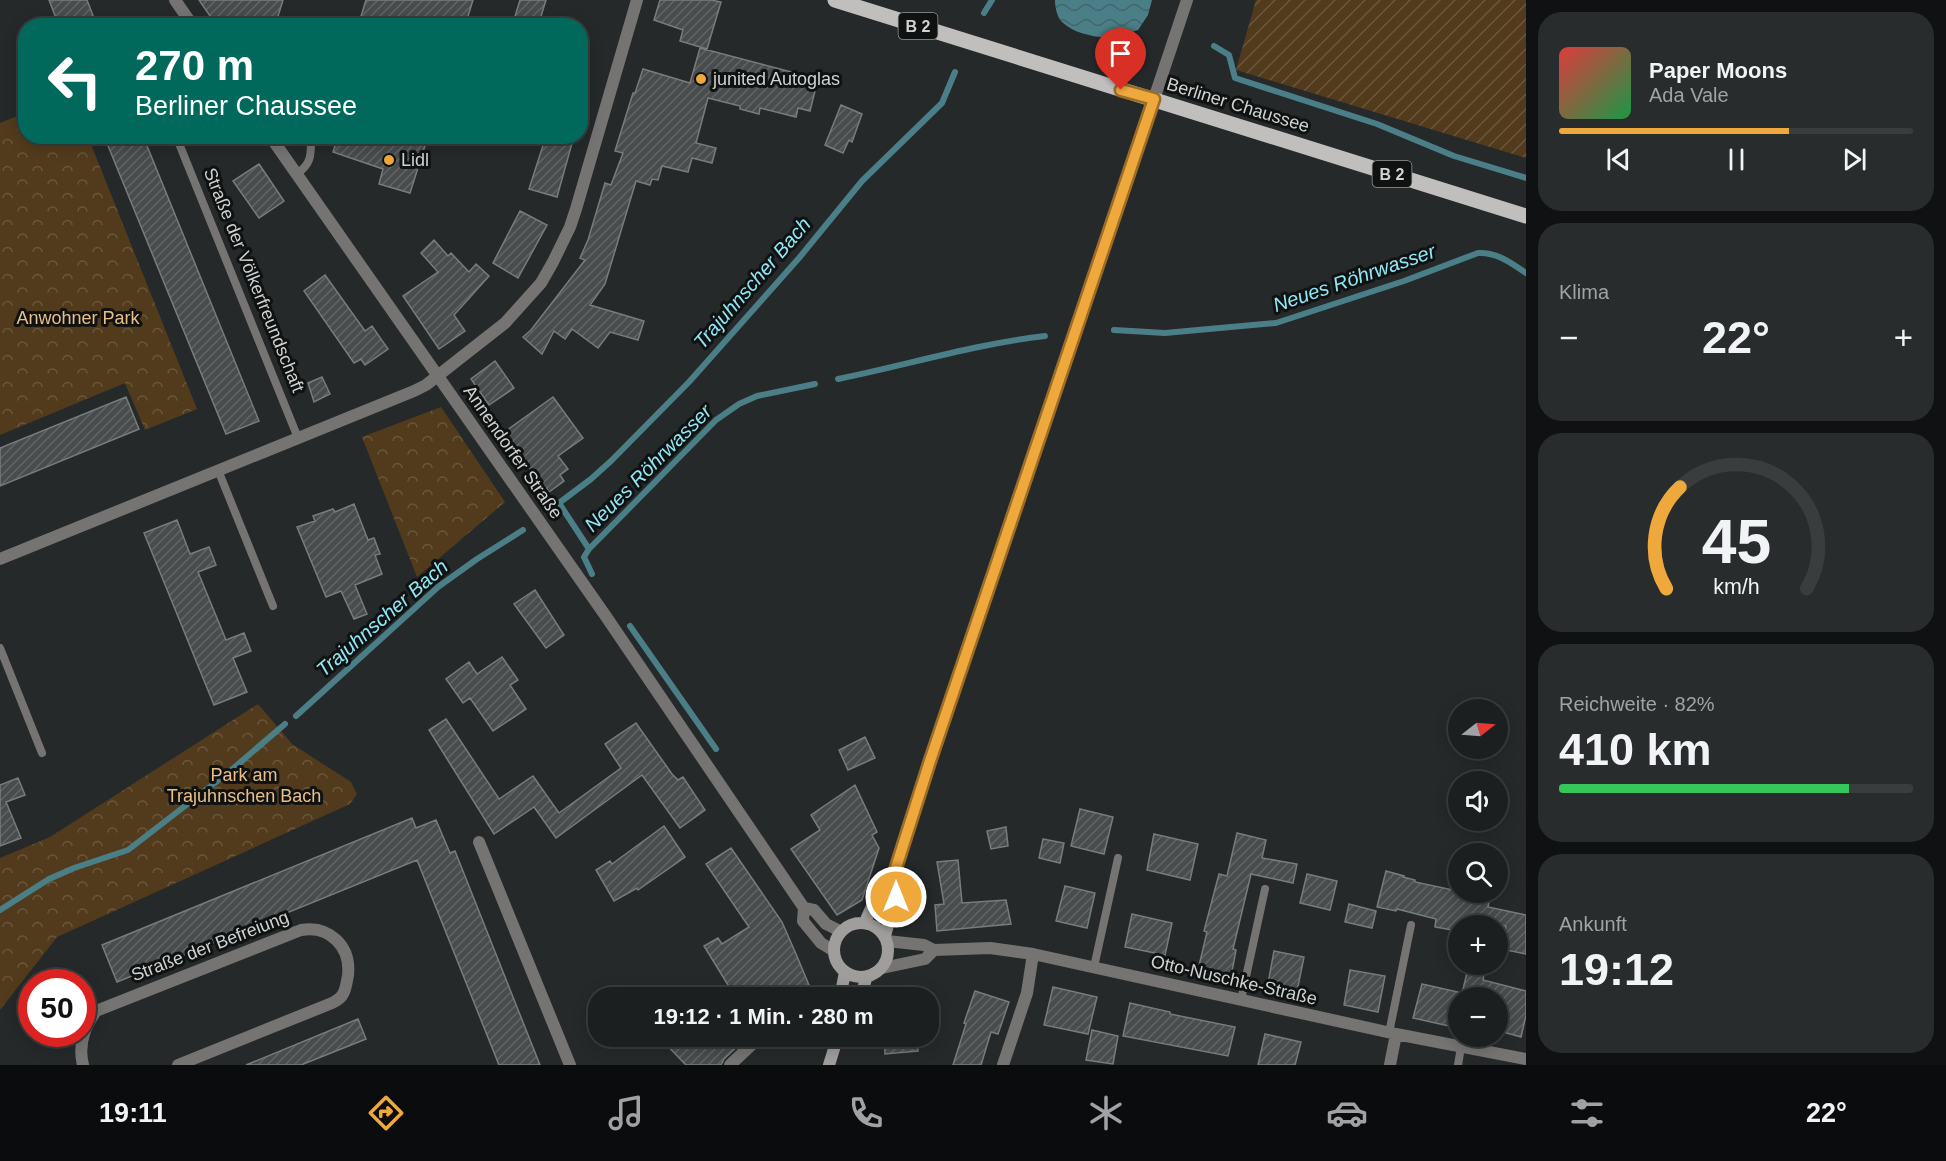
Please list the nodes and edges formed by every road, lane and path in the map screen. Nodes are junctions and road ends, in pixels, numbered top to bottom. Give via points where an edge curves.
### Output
1 (175, 0) edge
2 (637, 0) edge
3 (835, 0) edge
4 (1187, 0) edge
5 (187, 18) edge
6 (1154, 99) junction
7 (179, 144) edge
8 (276, 144) edge
9 (311, 144) edge
10 (297, 174) junction
11 (1526, 216) edge
12 (438, 376) junction
13 (298, 438) junction
14 (218, 470) junction
15 (0, 559) edge
16 (273, 606) dead end
17 (0, 648) edge
18 (42, 753) dead end
19 (479, 842) dead end
20 (1118, 858) dead end
21 (893, 877) junction
22 (1265, 889) dead end
23 (804, 908) junction
24 (865, 922) junction
25 (1411, 925) dead end
26 (840, 931) junction
27 (886, 939) junction
28 (934, 950) junction
29 (834, 951) junction
30 (1033, 954) junction
31 (1094, 967) junction
32 (882, 968) junction
33 (844, 972) junction
34 (867, 976) junction
35 (842, 987) edge
36 (864, 987) edge
37 (1241, 1000) junction
38 (1393, 1034) junction
39 (1448, 1045) edge
40 (749, 1047) edge
41 (835, 1047) edge
42 (1461, 1047) joint
43 (1526, 1059) edge
44 (83, 1065) edge
45 (178, 1065) edge
46 (570, 1065) edge
47 (730, 1065) edge
48 (829, 1065) edge
49 (1004, 1065) edge
50 (1390, 1065) edge
51 (1458, 1065) edge

1 - 5 street
2 - 12 street via 576,208 553,262 541,283 505,323
3 - 6 main road, Berliner Chaussee / B 2
4 - 6 street
6 - 11 main road, Berliner Chaussee / B 2
6 - 21 main road
7 - 13 lane, Straße der Völkerfreundschaft
8 - 10 street, Annendorfer Straße
9 - 10 lane via 307,167
10 - 12 street, Annendorfer Straße
12 - 13 street via 414,391
12 - 23 street, Annendorfer Straße
13 - 14 street
14 - 15 street
14 - 16 lane
17 - 18 lane
19 - 46 street
20 - 31 lane
21 - 24 main road via 881,886
21 - 27 main road via 898,889
22 - 37 lane
23 - 26 street via 814,910 826,924
23 - 29 street via 803,921 821,943
24 - 26 main road
24 - 27 main road via 876,927
25 - 38 lane
26 - 29 main road
27 - 28 street, Otto-Nuschke-Straße
27 - 32 main road via 888,952
28 - 30 street, Otto-Nuschke-Straße via 990,948
28 - 32 street, Otto-Nuschke-Straße via 925,959
29 - 33 main road
30 - 31 street, Otto-Nuschke-Straße
30 - 49 street via 1027,993
31 - 37 street, Otto-Nuschke-Straße
32 - 34 main road
33 - 34 main road via 855,977
33 - 35 main road
34 - 36 main road
37 - 38 street, Otto-Nuschke-Straße
38 - 39 street, Otto-Nuschke-Straße
38 - 50 street
40 - 47 street
41 - 48 main road
42 - 43 street, Otto-Nuschke-Straße
42 - 51 lane
44 - 45 street, Straße der Befreiung via 83,1032 96,1011 301,930 324,931 347,954 347,982 343,995 332,1003

